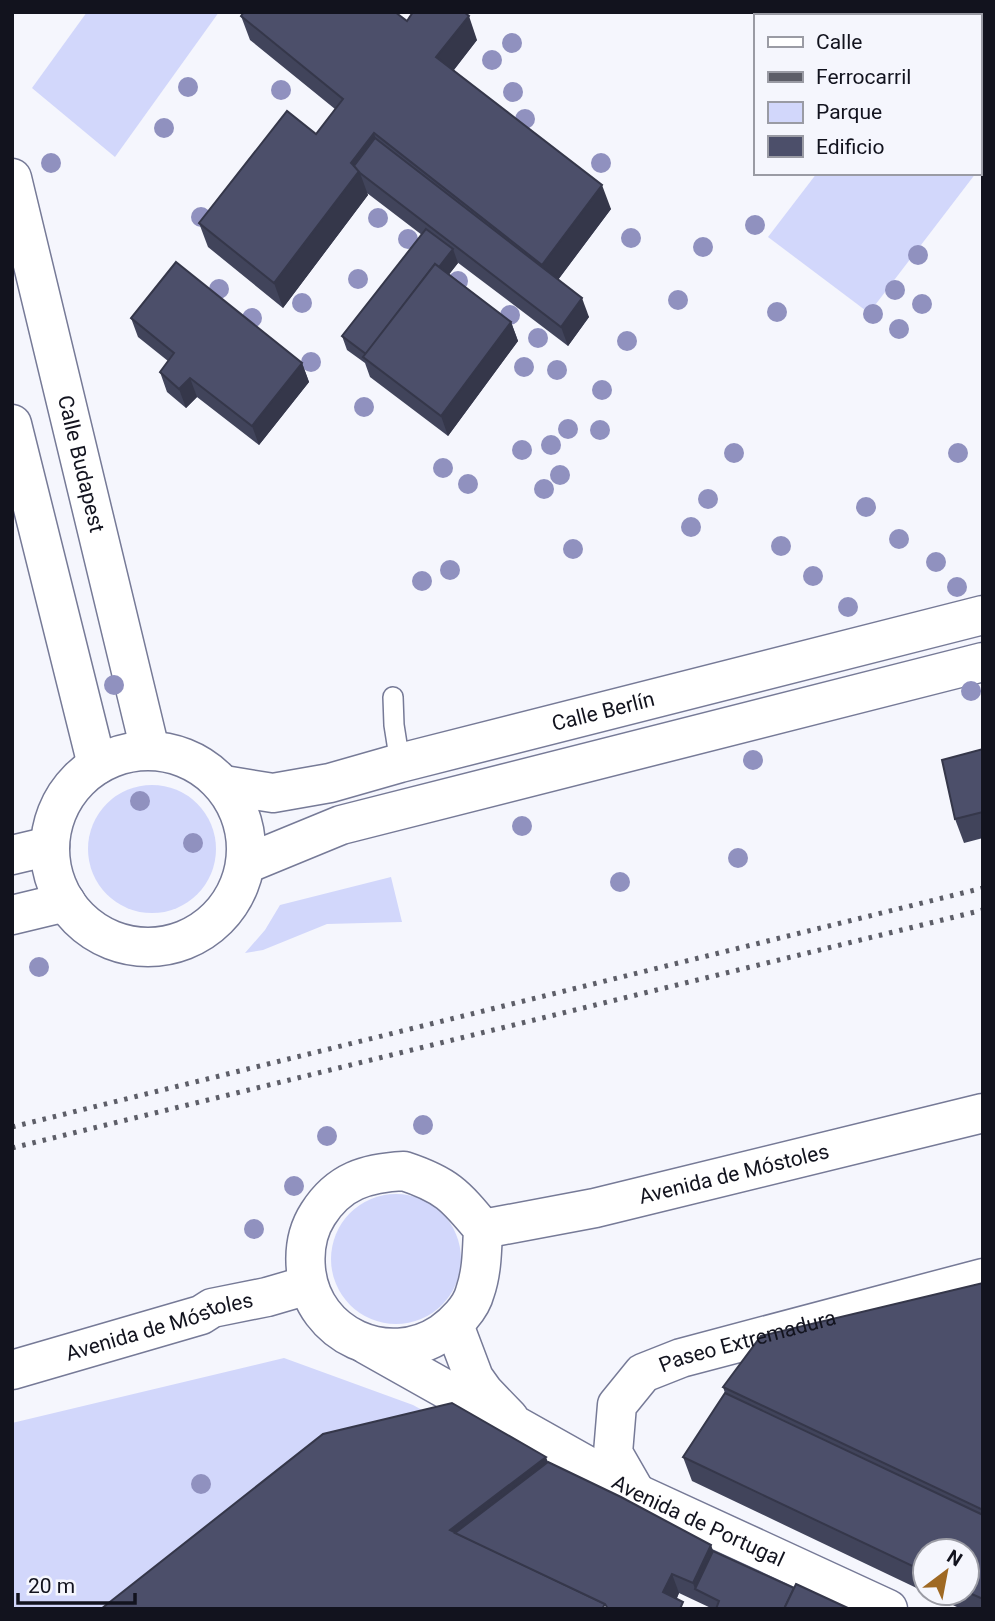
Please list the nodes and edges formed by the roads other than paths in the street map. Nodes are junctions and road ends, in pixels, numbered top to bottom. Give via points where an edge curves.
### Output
1 (12, 178) edge
2 (12, 424) edge
3 (983, 615) edge
4 (983, 662) edge
5 (393, 697) dead end
6 (150, 750) junction
7 (400, 763) junction
8 (97, 765) junction
9 (224, 786) junction
10 (50, 846) junction
11 (12, 855) edge
12 (246, 864) junction
13 (66, 902) junction
14 (12, 915) edge
15 (983, 1113) edge
16 (483, 1229) junction
17 (983, 1278) edge
18 (308, 1285) junction
19 (454, 1325) junction
20 (367, 1345) junction
21 (12, 1370) edge
22 (515, 1425) junction
23 (635, 1493) junction
24 (888, 1609) edge

1 - 6 street, Calle Budapest
2 - 8 street
3 - 7 street, Calle Berlín
4 - 12 street via 341,825
5 - 7 lane
6 - 8 street via 122,754
6 - 9 street via 203,767
7 - 9 street, Calle Berlín via 273,793
8 - 10 street via 63,800
9 - 12 street via 239,809 246,836
10 - 11 street
10 - 13 street via 51,865
12 - 13 street via 238,890 224,912 205,930 182,942 130,946 104,937
13 - 14 street
15 - 16 street, Avenida de Móstoles via 595,1208
16 - 18 street via 458,1199 433,1181 404,1171 375,1173 349,1182 327,1200 311,1224 304,1252
16 - 19 street via 475,1296
17 - 23 street, Paseo Extremadura via 681,1358 643,1373 617,1405 613,1453
18 - 20 street via 318,1308 340,1331
18 - 21 street, Avenida de Móstoles via 212,1308
19 - 20 street via 428,1342 398,1349
19 - 22 street, Avenida de Portugal via 474,1378
20 - 22 street, Avenida de Portugal via 467,1406
22 - 23 street, Avenida de Portugal
23 - 24 street, Avenida de Portugal

